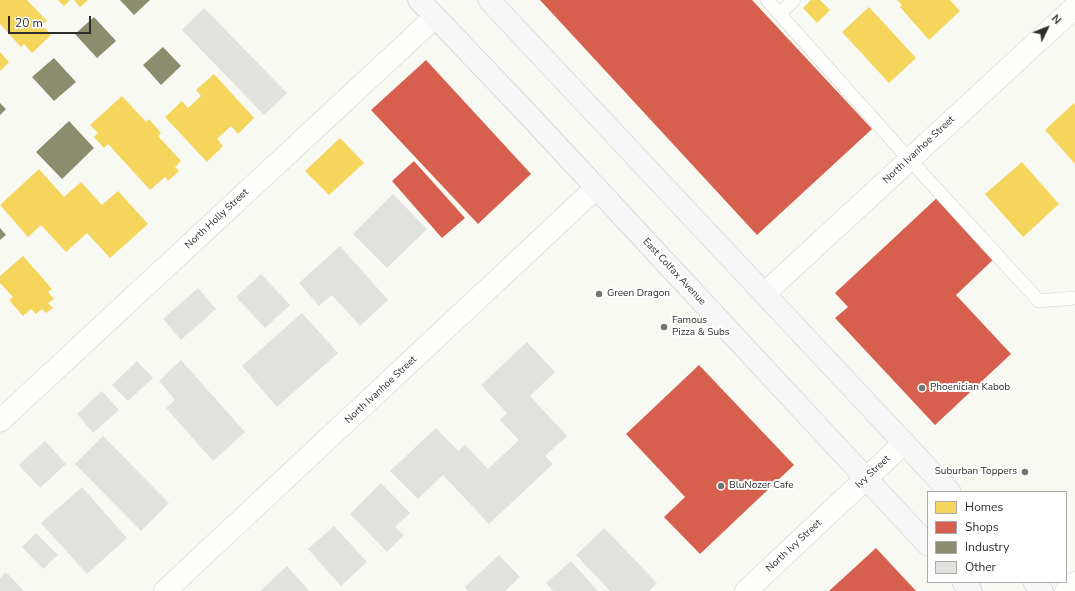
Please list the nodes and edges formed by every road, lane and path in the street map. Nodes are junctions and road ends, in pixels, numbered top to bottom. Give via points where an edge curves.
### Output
1 (419, 0) edge
2 (489, 0) edge
3 (767, 0) edge
4 (794, 0) edge
5 (1075, 7) edge
6 (780, 13) junction
7 (435, 17) junction
8 (909, 159) junction
9 (596, 188) junction
10 (765, 294) junction
11 (1075, 298) edge
12 (0, 421) edge
13 (904, 443) junction
14 (866, 478) junction
15 (949, 491) edge
16 (842, 502) joint
17 (927, 544) edge
18 (964, 583) edge
19 (1035, 583) edge
20 (1075, 583) edge
21 (166, 591) edge
22 (746, 591) edge
23 (971, 591) edge
24 (1042, 591) edge
25 (1066, 591) edge

1 - 7 main road, East Colfax Avenue
2 - 10 main road
3 - 6 lane
4 - 6 lane
5 - 8 street, North Ivanhoe Street
6 - 8 lane
7 - 9 main road, East Colfax Avenue
7 - 12 street, North Holly Street
8 - 10 street, North Ivanhoe Street
8 - 11 lane via 1040,301
9 - 14 main road, East Colfax Avenue
9 - 21 street, North Ivanhoe Street
10 - 13 main road
13 - 14 street, Ivy Street
13 - 15 main road
14 - 16 street, Ivy Street
14 - 17 main road, East Colfax Avenue
16 - 22 street, North Ivy Street
18 - 23 main road
19 - 24 main road
20 - 25 street

